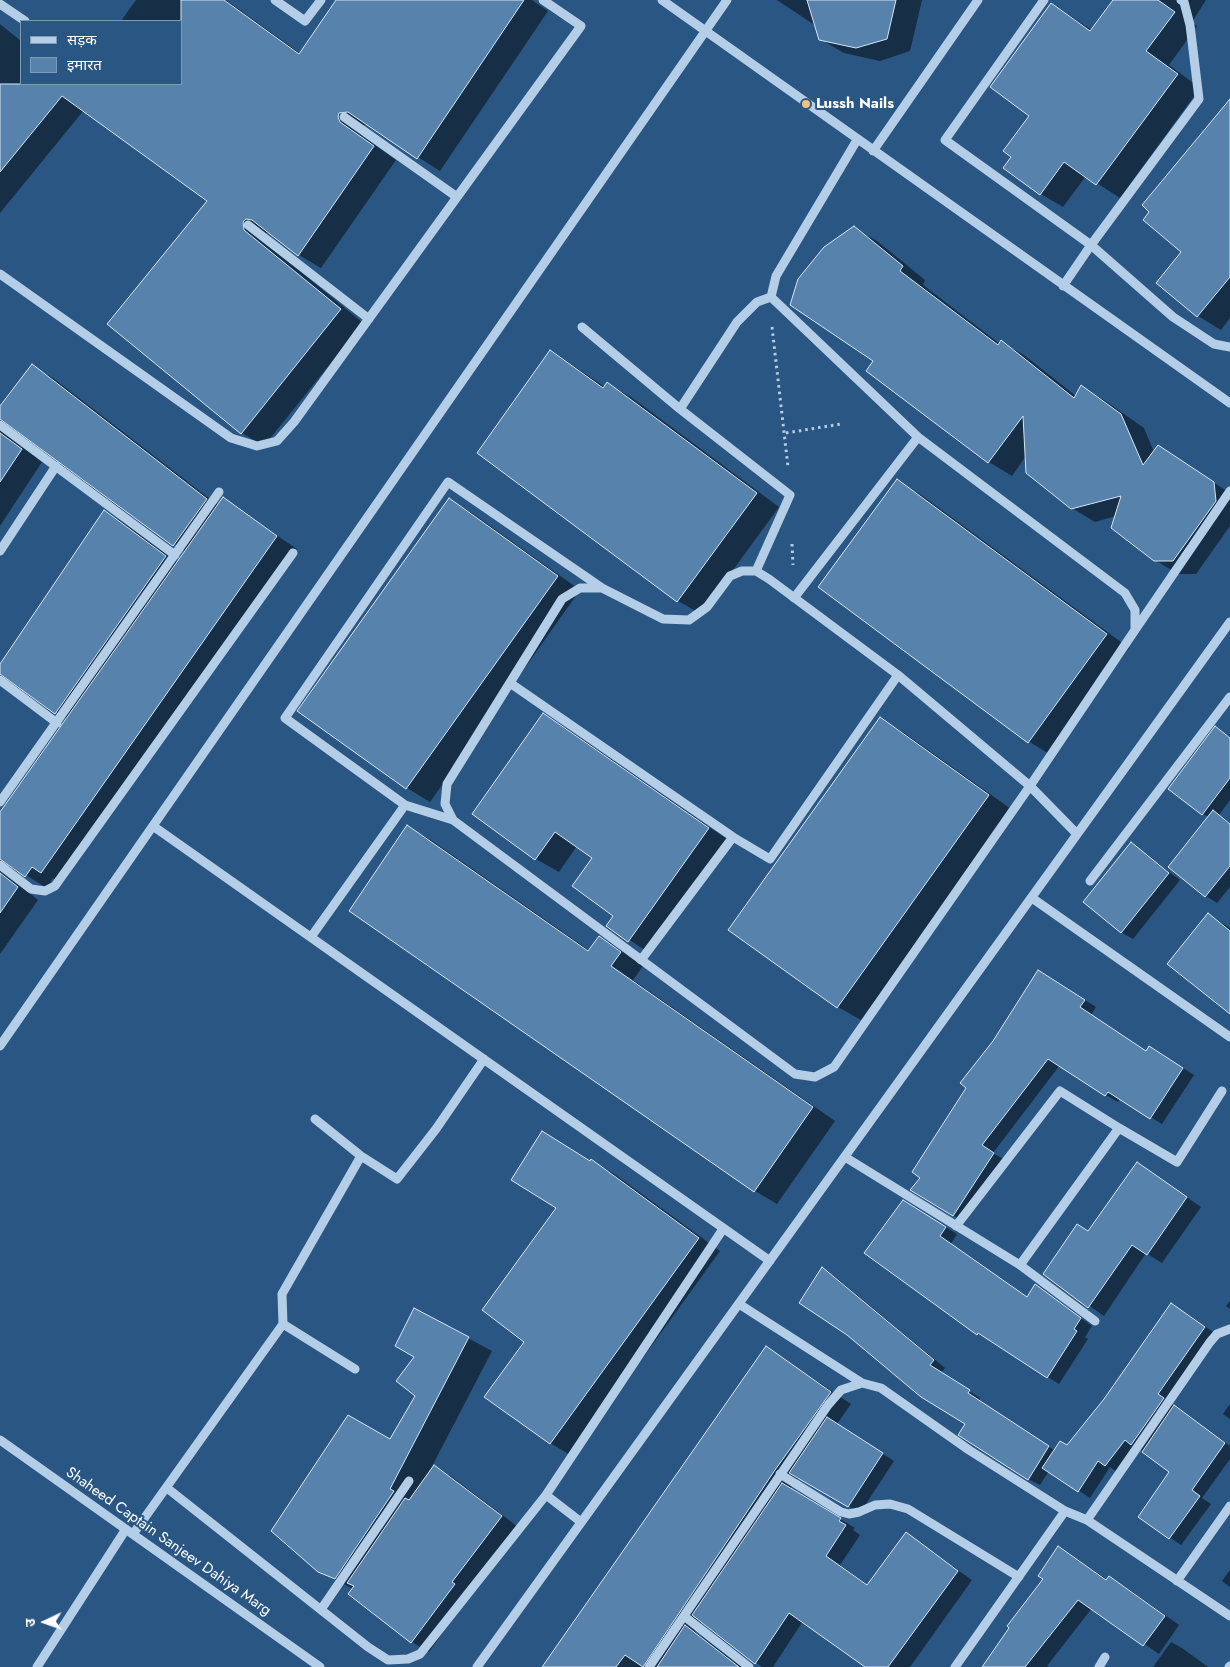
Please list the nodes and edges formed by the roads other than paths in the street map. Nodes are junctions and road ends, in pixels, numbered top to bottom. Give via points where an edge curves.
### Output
1 (275, 0) edge
2 (320, 0) edge
3 (543, 0) edge
4 (662, 0) edge
5 (726, 0) edge
6 (978, 0) edge
7 (1044, 0) edge
8 (1181, 0) edge
9 (0, 4) edge
10 (24, 20) edge
11 (705, 32) junction
12 (344, 117) dead end
13 (858, 140) junction
14 (873, 151) junction
15 (457, 197) junction
16 (248, 226) dead end
17 (1091, 245) junction
18 (0, 274) edge
19 (1063, 286) junction
20 (771, 297) junction
21 (369, 319) junction
22 (582, 327) dead end
23 (1230, 347) edge
24 (1230, 403) edge
25 (680, 409) junction
26 (0, 424) edge
27 (918, 437) junction
28 (56, 466) junction
29 (1230, 491) edge
30 (219, 492) dead end
31 (0, 551) edge
32 (293, 553) dead end
33 (175, 555) junction
34 (756, 571) junction
35 (602, 588) junction
36 (794, 598) junction
37 (1230, 622) edge
38 (1135, 630) junction
39 (898, 675) junction
40 (0, 680) edge
41 (510, 683) junction
42 (1230, 697) edge
43 (57, 723) junction
44 (1030, 786) junction
45 (0, 802) edge
46 (405, 805) junction
47 (453, 820) junction
48 (153, 826) junction
49 (1077, 834) junction
50 (733, 837) junction
51 (0, 866) edge
52 (1090, 881) dead end
53 (1032, 898) junction
54 (311, 938) junction
55 (641, 960) junction
56 (1230, 1037) edge
57 (0, 1046) edge
58 (484, 1059) junction
59 (1222, 1091) dead end
60 (315, 1119) dead end
61 (1119, 1128) junction
62 (362, 1156) junction
63 (845, 1157) junction
64 (956, 1226) junction
65 (723, 1229) junction
66 (770, 1261) junction
67 (1020, 1265) junction
68 (739, 1304) junction
69 (1095, 1321) dead end
70 (283, 1324) junction
71 (1230, 1329) edge
72 (355, 1369) dead end
73 (862, 1383) junction
74 (0, 1440) edge
75 (780, 1474) junction
76 (409, 1481) dead end
77 (167, 1488) junction
78 (546, 1495) junction
79 (1230, 1506) edge
80 (1065, 1511) junction
81 (1087, 1520) junction
82 (582, 1522) junction
83 (129, 1532) junction
84 (1019, 1577) junction
85 (1177, 1581) junction
86 (322, 1608) junction
87 (684, 1616) junction
88 (1230, 1616) edge
89 (1105, 1657) dead end
90 (37, 1667) edge
91 (320, 1667) edge
92 (477, 1667) edge
93 (649, 1667) edge
94 (749, 1667) edge
95 (955, 1667) edge
96 (1099, 1667) edge

1 - 2 street via 305,21
3 - 15 street via 581,26
4 - 11 street
5 - 11 street
6 - 14 street
7 - 17 street via 945,140
8 - 17 street via 1190,24 1199,99
9 - 10 street
11 - 13 street
11 - 48 street
12 - 15 street
13 - 14 street
13 - 20 street via 776,276
14 - 19 street
15 - 21 street
16 - 21 street
17 - 19 street
17 - 23 street via 1173,317 1214,344
18 - 21 street via 231,438 257,446 277,441 294,422
19 - 24 street
20 - 25 street via 757,302 737,322
20 - 27 street
22 - 25 street
25 - 34 street via 790,495
26 - 28 street
27 - 36 street
27 - 38 street via 1125,593 1135,610
28 - 31 street
28 - 33 street
29 - 38 street
30 - 33 street
32 - 51 street via 55,886 45,891 32,889
33 - 43 street
34 - 35 street via 742,571 730,576 708,607 689,620 664,619
34 - 36 street
35 - 41 street via 580,588 562,599
35 - 46 street via 448,482 285,718
36 - 39 street
37 - 49 street
38 - 44 street
39 - 44 street
39 - 50 street via 770,859
40 - 43 street
41 - 47 street via 447,784 445,804
41 - 50 street
42 - 52 street
43 - 45 street
44 - 49 street
44 - 55 street via 834,1068 815,1077 795,1074
46 - 47 street
46 - 54 street
47 - 55 street
48 - 54 street
48 - 57 street
49 - 53 street
50 - 55 street
53 - 56 street
53 - 63 street
54 - 58 street
58 - 62 street via 397,1179
58 - 65 street
59 - 61 street via 1177,1162
60 - 62 street
61 - 64 street via 1060,1091
61 - 67 street
62 - 70 street via 282,1294
63 - 64 street
63 - 66 street
64 - 67 street
65 - 66 street
65 - 78 street
66 - 68 street
67 - 69 street
68 - 73 street
68 - 82 street
70 - 72 street
70 - 77 street
71 - 81 street via 1217,1334 1210,1342
73 - 75 street via 841,1390
73 - 80 street via 881,1388 969,1450
74 - 83 street, Shaheed Captain Sanjeev Dahiya Marg
75 - 84 street via 841,1512 849,1514 875,1505 890,1504 908,1509
75 - 87 street
76 - 86 street
77 - 83 street
77 - 86 street
78 - 82 street
78 - 86 street via 420,1654 408,1659 388,1660
79 - 85 street
80 - 81 street
80 - 84 street
81 - 85 street
82 - 92 street
83 - 90 street
83 - 91 street, Shaheed Captain Sanjeev Dahiya Marg
84 - 95 street
85 - 88 street
87 - 93 street
87 - 94 street
89 - 96 street

